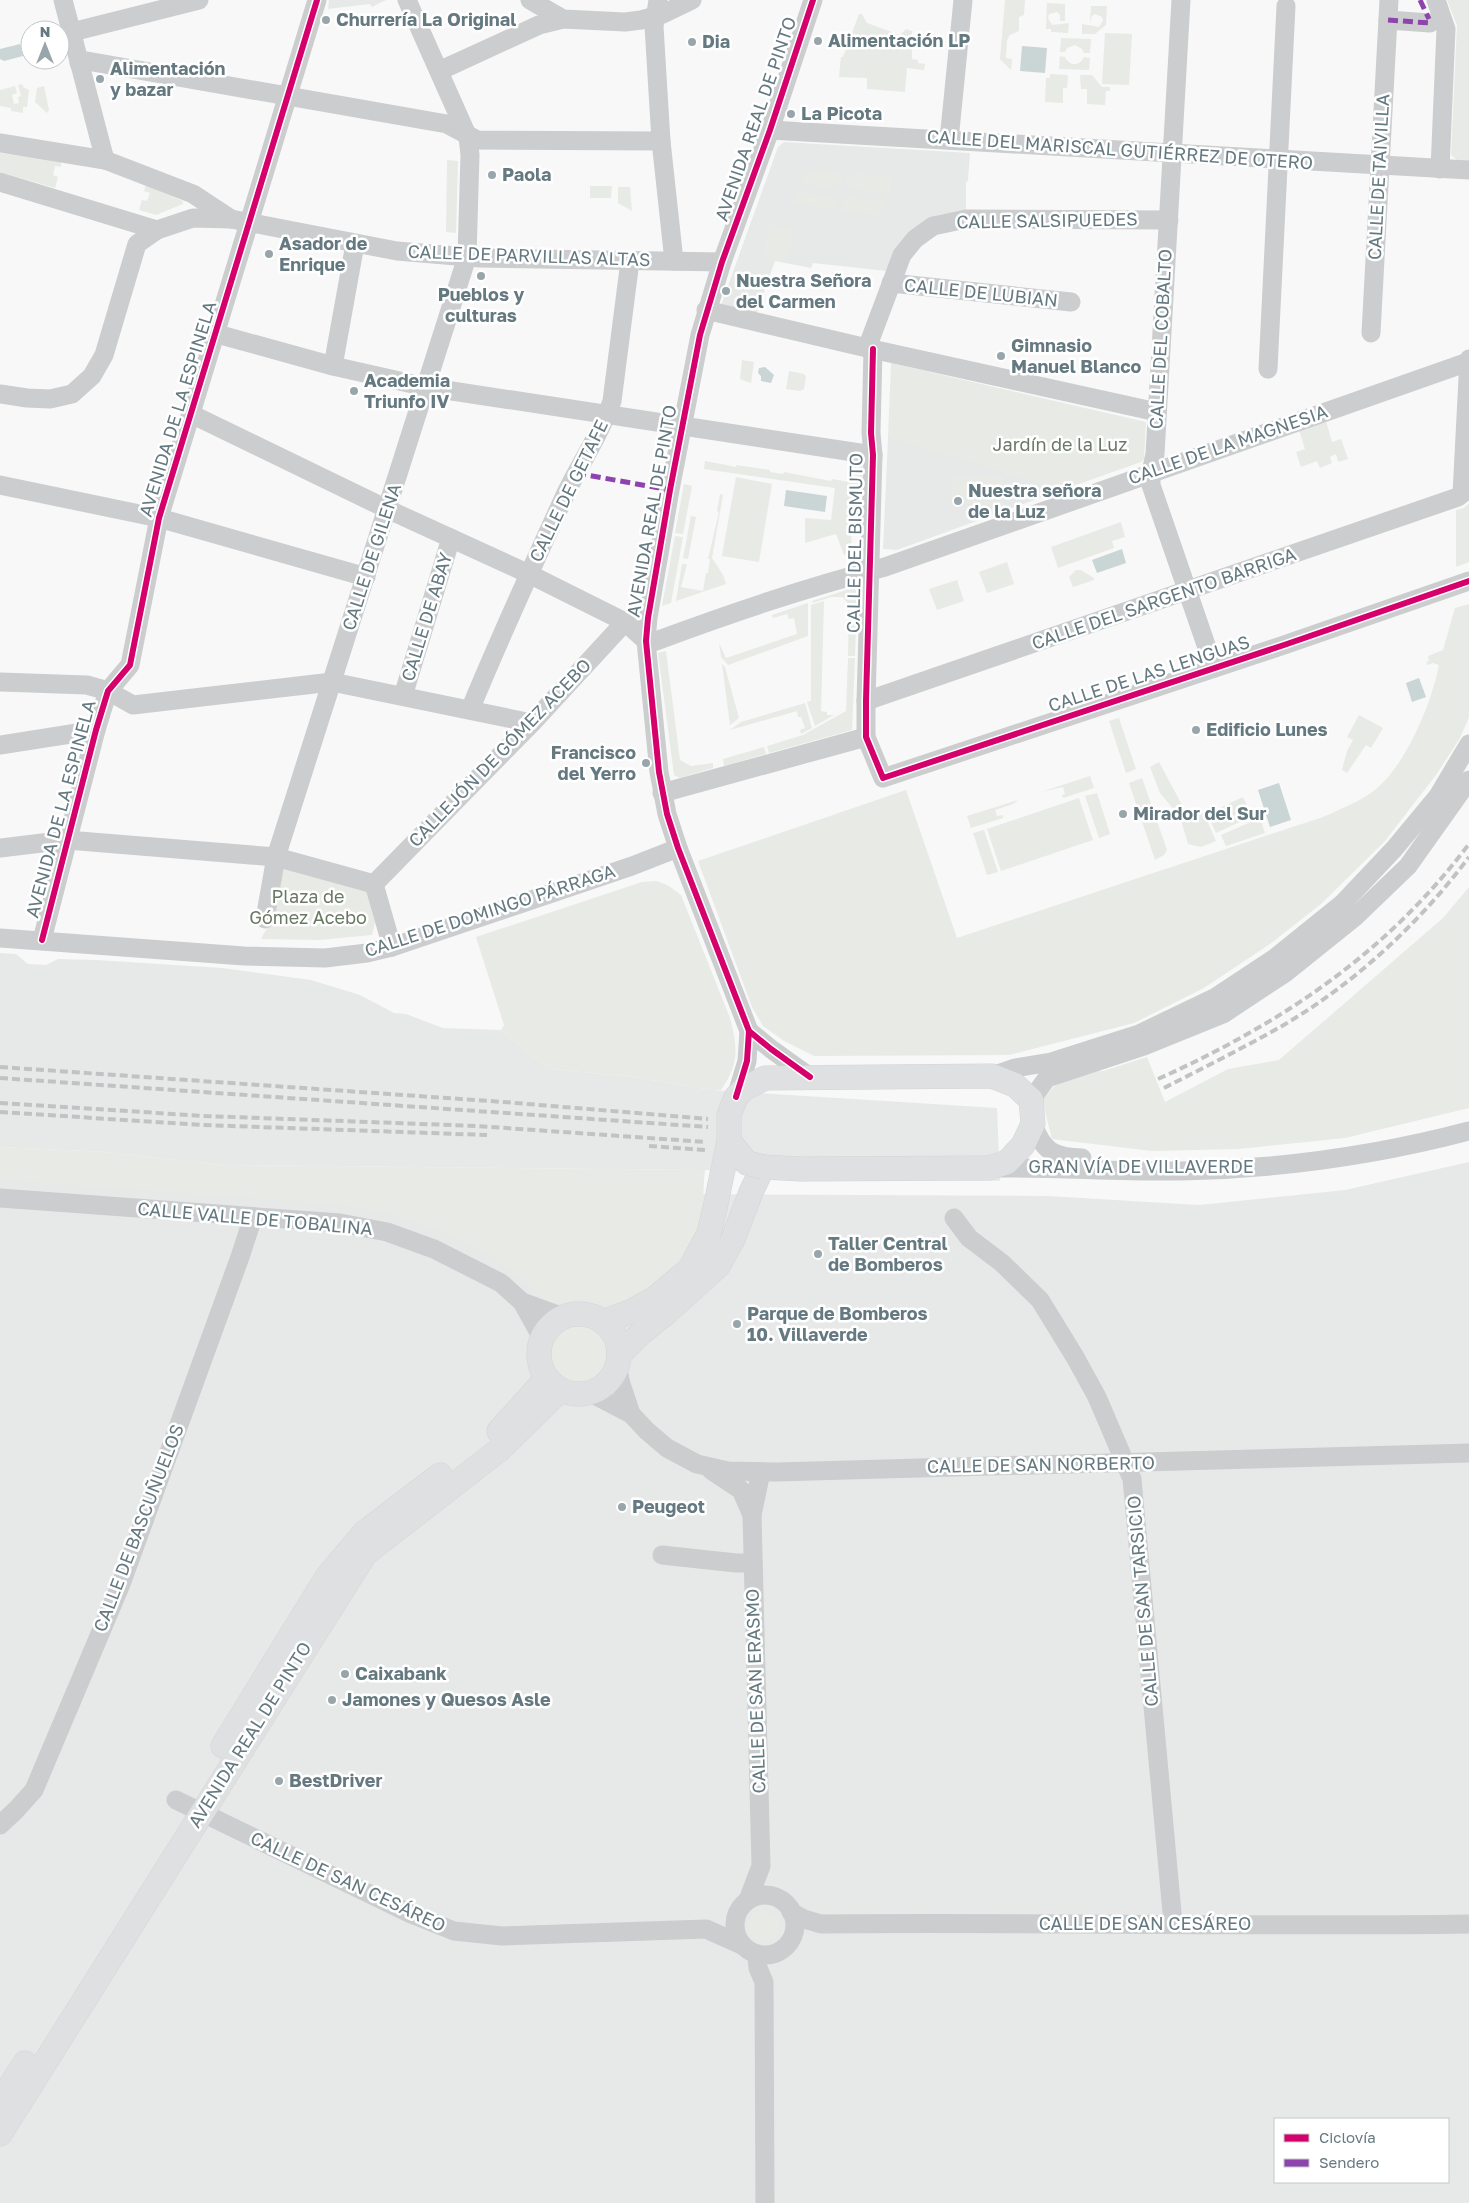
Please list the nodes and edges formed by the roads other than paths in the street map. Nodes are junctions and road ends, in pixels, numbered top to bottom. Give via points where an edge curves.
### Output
1 (63, 0) edge
2 (199, 0) edge
3 (317, 0) edge
4 (407, 0) edge
5 (530, 0) edge
6 (692, 0) edge
7 (813, 0) edge
8 (963, 0) edge
9 (1181, 0) edge
10 (1389, 0) edge
11 (1436, 0) edge
12 (658, 4) edge
13 (1286, 6) dead end
14 (563, 19) junction
15 (1388, 20) junction
16 (1430, 23) dead end
17 (72, 32) junction
18 (79, 63) junction
19 (439, 71) junction
20 (287, 97) junction
21 (770, 130) junction
22 (468, 137) junction
23 (949, 140) junction
24 (661, 141) junction
25 (0, 143) edge
26 (1172, 154) junction
27 (105, 160) junction
28 (1278, 160) junction
29 (1380, 166) junction
30 (1440, 169) junction
31 (1469, 170) edge
32 (0, 182) edge
33 (240, 220) junction
34 (1168, 220) junction
35 (157, 230) junction
36 (355, 244) junction
37 (467, 257) junction
38 (630, 261) junction
39 (674, 261) junction
40 (722, 262) junction
41 (891, 283) junction
42 (1071, 302) dead end
43 (706, 310) junction
44 (1371, 333) dead end
45 (217, 334) junction
46 (870, 349) junction
47 (1469, 360) edge
48 (333, 366) junction
49 (1268, 369) dead end
50 (426, 387) junction
51 (0, 394) edge
52 (1157, 412) junction
53 (191, 414) junction
54 (607, 414) junction
55 (681, 427) junction
56 (873, 455) junction
57 (1151, 472) junction
58 (0, 485) edge
59 (387, 509) junction
60 (159, 518) junction
61 (451, 538) junction
62 (870, 571) junction
63 (529, 574) junction
64 (366, 577) junction
65 (1468, 581) edge
66 (1188, 591) junction
67 (625, 622) junction
68 (646, 641) junction
69 (1214, 668) junction
70 (0, 682) edge
71 (332, 682) junction
72 (108, 692) junction
73 (403, 696) junction
74 (866, 701) junction
75 (470, 710) junction
76 (532, 723) junction
77 (96, 730) junction
78 (866, 737) junction
79 (1469, 744) edge
80 (0, 745) edge
81 (1469, 780) edge
82 (662, 794) junction
83 (67, 840) junction
84 (0, 848) edge
85 (678, 848) junction
86 (276, 857) junction
87 (374, 884) junction
88 (265, 919) dead end
89 (0, 938) edge
90 (42, 940) junction
91 (392, 947) junction
92 (749, 1031) junction
93 (1141, 1040) junction
94 (810, 1076) junction
95 (992, 1076) junction
96 (736, 1097) junction
97 (1031, 1100) junction
98 (1469, 1120) edge
99 (1033, 1124) junction
100 (1469, 1131) edge
101 (729, 1140) junction
102 (762, 1167) junction
103 (989, 1168) junction
104 (0, 1198) edge
105 (253, 1217) junction
106 (954, 1218) dead end
107 (522, 1302) junction
108 (563, 1317) junction
109 (602, 1322) junction
110 (542, 1338) junction
111 (618, 1360) junction
112 (553, 1384) junction
113 (591, 1393) junction
114 (631, 1414) junction
115 (1469, 1453) edge
116 (1126, 1463) junction
117 (706, 1467) junction
118 (762, 1472) junction
119 (752, 1515) junction
120 (662, 1554) dead end
121 (753, 1563) junction
122 (188, 1806) junction
123 (0, 1824) edge
124 (761, 1866) junction
125 (776, 1897) junction
126 (743, 1905) junction
127 (791, 1912) junction
128 (1173, 1923) junction
129 (821, 1924) junction
130 (1469, 1924) edge
131 (706, 1929) junction
132 (793, 1934) junction
133 (757, 1951) junction
134 (0, 2102) edge
135 (0, 2134) edge
136 (765, 2203) edge

1 - 17 street
2 - 17 street
3 - 20 street, AVENIDA DE LA ESPINELA
4 - 19 street, CALLE DE GILENA
5 - 14 street
6 - 12 street
7 - 21 street, AVENIDA REAL DE PINTO
8 - 23 street
9 - 26 street, CALLE DEL COBALTO
10 - 15 street, CALLE DE TAIVILLA
11 - 30 street via 1446,29
12 - 14 street via 625,22
12 - 24 street
13 - 28 street
14 - 19 street via 539,26
15 - 16 street
15 - 29 street, CALLE DE TAIVILLA
17 - 18 street
18 - 20 street via 87,61
18 - 27 street
19 - 22 street, CALLE DE GILENA
20 - 22 street via 447,124
20 - 33 street, AVENIDA DE LA ESPINELA
21 - 23 street, CALLE DEL MARISCAL GUTIÉRREZ DE OTERO
21 - 40 street, AVENIDA REAL DE PINTO
22 - 24 street via 477,140
22 - 37 street, CALLE DE GILENA
23 - 26 street, CALLE DEL MARISCAL GUTIÉRREZ DE OTERO
24 - 39 street
25 - 27 street
26 - 28 street, CALLE DEL MARISCAL GUTIÉRREZ DE OTERO
26 - 34 street, CALLE DEL COBALTO
27 - 33 street via 193,194
28 - 29 street, CALLE DEL MARISCAL GUTIÉRREZ DE OTERO
28 - 49 street
29 - 30 street, CALLE DEL MARISCAL GUTIÉRREZ DE OTERO
29 - 44 street, CALLE DE TAIVILLA
30 - 31 street, CALLE DEL MARISCAL GUTIÉRREZ DE OTERO
32 - 35 street
33 - 35 street via 193,218
33 - 36 street, CALLE DE PARVILLAS ALTAS
33 - 45 street, AVENIDA DE LA ESPINELA
34 - 41 street, CALLE SALSIPUEDES via 966,219 949,222 933,226 915,239 902,254
34 - 52 street, CALLE DEL COBALTO
35 - 51 street via 137,244 104,355 92,376 72,394 50,399
36 - 37 street, CALLE DE PARVILLAS ALTAS
36 - 48 street
37 - 38 street, CALLE DE PARVILLAS ALTAS
37 - 50 street, CALLE DE GILENA
38 - 39 street, CALLE DE PARVILLAS ALTAS
38 - 54 street, CALLE DE GETAFE via 612,400
39 - 40 street, CALLE DE PARVILLAS ALTAS
40 - 43 street, AVENIDA REAL DE PINTO
41 - 42 street, CALLE DE LUBIAN
41 - 46 street, CALLE SALSIPUEDES
43 - 46 street
43 - 55 street, AVENIDA REAL DE PINTO
45 - 48 street
45 - 53 street, AVENIDA DE LA ESPINELA
46 - 52 street
46 - 56 street, CALLE DEL BISMUTO
47 - 57 street, CALLE DE LA MAGNESIA
47 - 66 street, CALLE DEL SARGENTO BARRIGA via 1462,494
48 - 50 street
50 - 54 street
50 - 59 street, CALLE DE GILENA
52 - 57 street, CALLE DEL COBALTO
53 - 59 street
53 - 60 street, AVENIDA DE LA ESPINELA
54 - 55 street
54 - 63 street, CALLE DE GETAFE
55 - 56 street
55 - 68 street, AVENIDA REAL DE PINTO
56 - 62 street, CALLE DEL BISMUTO
57 - 62 street, CALLE DE LA MAGNESIA
57 - 66 street, CALLE DEL COBALTO via 1151,485
58 - 60 street
59 - 61 street
59 - 64 street, CALLE DE GILENA
60 - 64 street
60 - 72 street, AVENIDA DE LA ESPINELA via 130,665
61 - 63 street
61 - 73 street, CALLE DE ABAY
62 - 68 street, CALLE DE LA MAGNESIA via 742,610 656,641
62 - 74 street, CALLE DEL BISMUTO
63 - 67 street
63 - 75 street, CALLE DE GETAFE
64 - 71 street, CALLE DE GILENA
65 - 69 street, CALLE DE LAS LENGUAS
66 - 69 street, CALLE DEL COBALTO
66 - 74 street, CALLE DEL SARGENTO BARRIGA
67 - 68 street
67 - 76 street, CALLEJÓN DE GÓMEZ ACEBO
68 - 82 street, AVENIDA REAL DE PINTO
69 - 78 street, CALLE DE LAS LENGUAS via 883,778
70 - 72 street via 87,685
71 - 72 street via 133,705
71 - 73 street
71 - 86 street, CALLE DE GILENA
72 - 77 street, AVENIDA DE LA ESPINELA
73 - 75 street
74 - 78 street, CALLE DEL BISMUTO
75 - 76 street
76 - 87 street, CALLEJÓN DE GÓMEZ ACEBO
77 - 80 street
77 - 83 street, AVENIDA DE LA ESPINELA
78 - 82 street
79 - 93 street via 1438,796 1342,904 1275,958
81 - 93 street via 1408,866 1286,973 1223,1014
82 - 85 street, AVENIDA REAL DE PINTO
83 - 84 street
83 - 86 street
83 - 90 street, AVENIDA DE LA ESPINELA
85 - 91 street, CALLE DE DOMINGO PÁRRAGA
85 - 92 street, AVENIDA REAL DE PINTO
86 - 87 street
86 - 88 street, CALLE DE GILENA
87 - 91 street
89 - 90 street, CALLE DE DOMINGO PÁRRAGA
90 - 91 street, CALLE DE DOMINGO PÁRRAGA via 244,956 325,958
92 - 94 street
92 - 96 street, AVENIDA REAL DE PINTO via 747,1061
93 - 95 street via 1013,1068
93 - 97 street via 1047,1078
94 - 95 main road
94 - 96 main road via 765,1078 745,1088
95 - 97 main road via 1015,1085
96 - 101 main road, bridge via 729,1115
97 - 99 main road, GRAN VÍA DE VILLAVERDE, bridge
98 - 99 street, GRAN VÍA DE VILLAVERDE, bridge via 1341,1149 1235,1159 1171,1160 1057,1155 1045,1148
99 - 103 main road, GRAN VÍA DE VILLAVERDE, bridge via 1015,1155 1007,1162
100 - 103 street, GRAN VÍA DE VILLAVERDE, bridge via 1341,1159 1258,1168 1180,1171
101 - 102 main road, GRAN VÍA DE VILLAVERDE, bridge via 747,1163
101 - 109 main road, bridge via 709,1234 690,1269 654,1299
102 - 103 main road, GRAN VÍA DE VILLAVERDE via 801,1170
102 - 111 main road via 733,1239 718,1266 641,1333
104 - 105 street, CALLE VALLE DE TOBALINA
105 - 107 street, CALLE VALLE DE TOBALINA via 340,1223 387,1232 469,1266 501,1283
105 - 123 street, CALLE DE BASCUÑUELOS via 121,1584 34,1790
106 - 116 street, CALLE DE SAN TARSICIO via 969,1238 1002,1263 1040,1300 1097,1397
107 - 108 street, CALLE VALLE DE TOBALINA
107 - 110 street, CALLE VALLE DE TOBALINA
108 - 109 main road via 576,1314
108 - 110 main road via 550,1326
109 - 111 main road via 615,1337
110 - 112 main road via 538,1353 541,1369
111 - 113 main road via 608,1382
111 - 114 street, CALLE DE SAN NORBERTO via 621,1384
112 - 113 main road via 577,1395
112 - 122 main road, AVENIDA REAL DE PINTO via 500,1430 364,1532 327,1577
113 - 114 street, CALLE DE SAN NORBERTO
114 - 117 street, CALLE DE SAN NORBERTO via 668,1448
115 - 116 street, CALLE DE SAN NORBERTO
116 - 118 street, CALLE DE SAN NORBERTO
116 - 128 street, CALLE DE SAN TARSICIO via 1132,1486
117 - 118 street, CALLE DE SAN NORBERTO
117 - 119 street, CALLE DE SAN ERASMO via 741,1490
118 - 119 street, CALLE DE SAN ERASMO
119 - 121 street, CALLE DE SAN ERASMO
120 - 121 street
121 - 124 street, CALLE DE SAN ERASMO
122 - 131 street, CALLE DE SAN CESÁREO via 411,1914 454,1931 502,1936
122 - 134 main road, AVENIDA REAL DE PINTO
122 - 135 main road, AVENIDA REAL DE PINTO
124 - 125 street, CALLE DE SAN ERASMO
124 - 126 street, CALLE DE SAN ERASMO
125 - 126 street via 761,1895
125 - 127 street
126 - 131 street, CALLE DE SAN CESÁREO
126 - 133 street via 735,1928
127 - 129 street, CALLE DE SAN CESÁREO
127 - 132 street
128 - 129 street, CALLE DE SAN CESÁREO
128 - 130 street, CALLE DE SAN CESÁREO
129 - 132 street, CALLE DE SAN CESÁREO
131 - 133 street, CALLE DE SAN CESÁREO
132 - 133 street via 785,1946
133 - 136 street via 772,1967 764,1982

